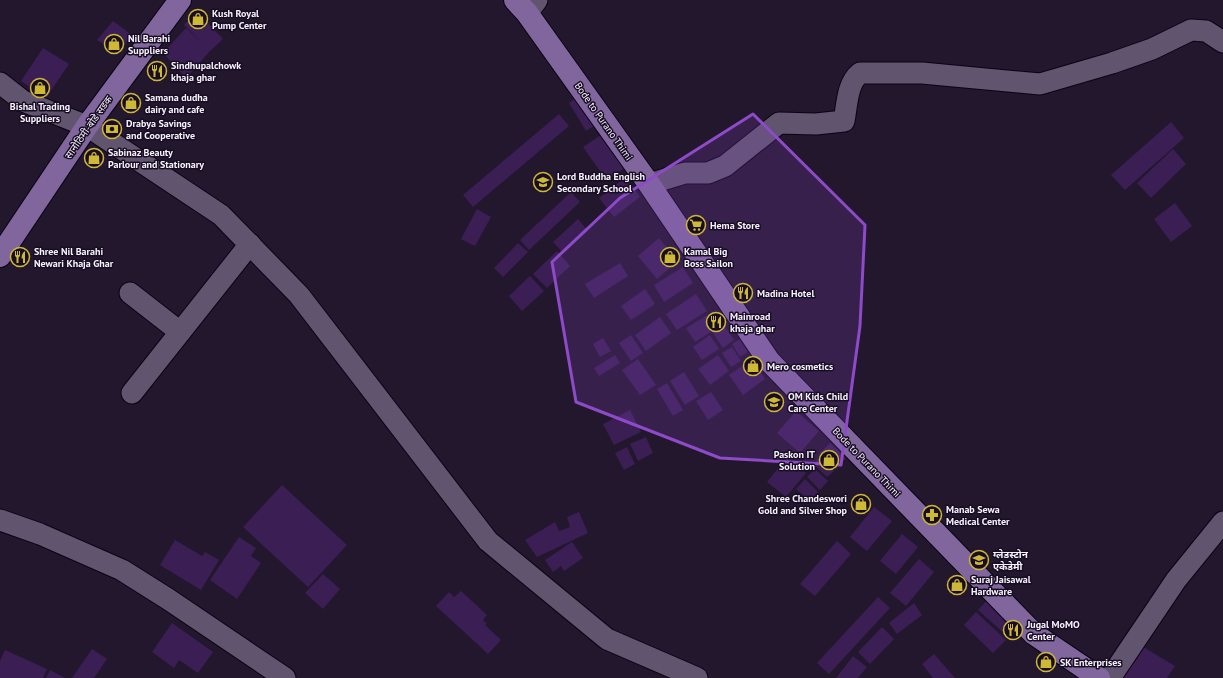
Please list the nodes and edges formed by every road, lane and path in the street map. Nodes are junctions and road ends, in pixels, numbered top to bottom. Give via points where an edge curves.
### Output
1 (180, 0) edge
2 (526, 4) edge
3 (1223, 42) edge
4 (0, 83) edge
5 (87, 126) junction
6 (649, 184) junction
7 (250, 244) junction
8 (0, 256) edge
9 (130, 293) dead end
10 (180, 332) junction
11 (132, 393) dead end
12 (0, 520) edge
13 (1223, 522) edge
14 (285, 678) edge
15 (697, 678) edge
16 (1099, 678) edge
17 (1110, 678) edge

1 - 5 main road, सानोठिमी-बोडे सडक
2 - 6 main road, Bode to Purano Thimi
3 - 6 street via 1206,31 1191,30 1152,50 1040,84 922,73 860,73 851,85 844,121 816,124 779,123 725,166 708,173 685,173
4 - 5 street via 23,101
5 - 7 street via 221,215
5 - 8 main road, सानोठिमी-बोडे सडक
6 - 16 main road, Bode to Purano Thimi via 769,361 1034,634
7 - 10 street
7 - 15 street via 298,295 488,541 607,639
9 - 10 street
10 - 11 street
12 - 14 street via 40,534 122,570
13 - 17 street via 1176,580

